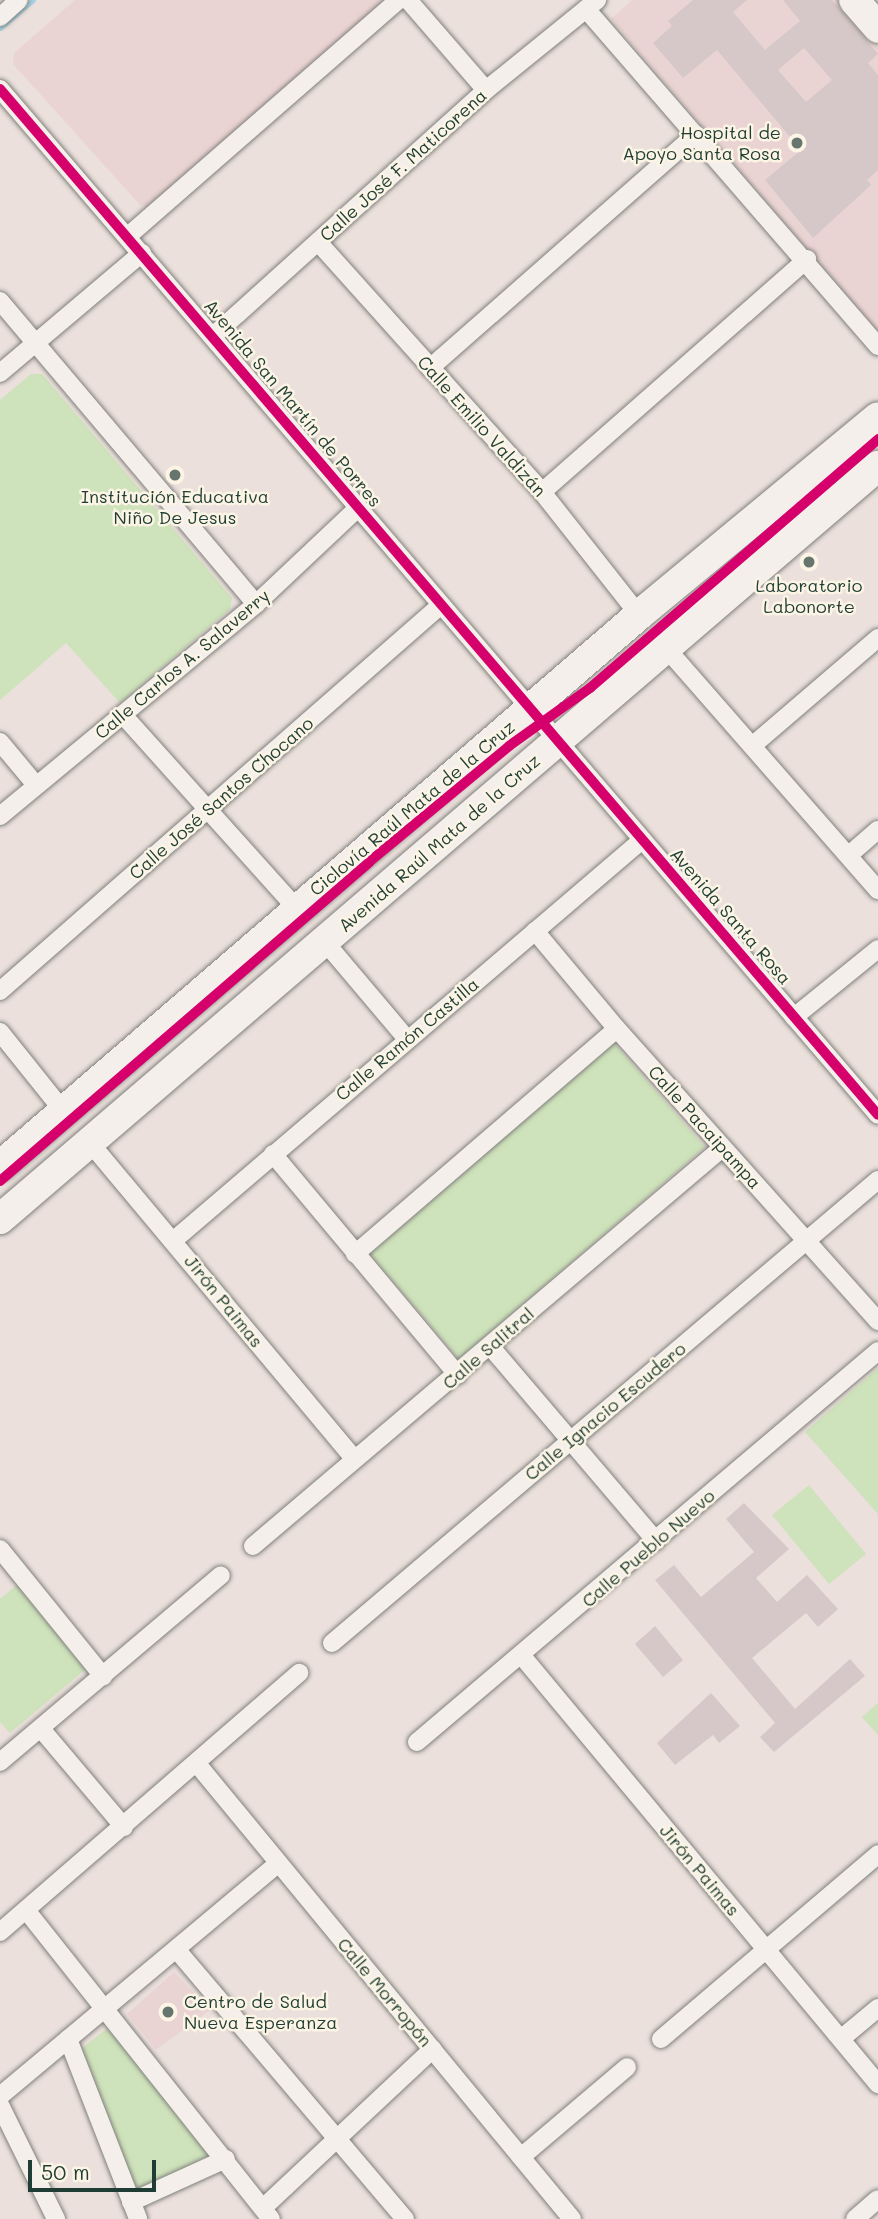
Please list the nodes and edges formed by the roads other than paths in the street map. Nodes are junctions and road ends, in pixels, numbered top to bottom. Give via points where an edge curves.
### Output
1 (19, 0) edge
2 (399, 0) edge
3 (408, 0) edge
4 (854, 0) edge
5 (592, 4) edge
6 (0, 16) edge
7 (878, 29) edge
8 (0, 89) edge
9 (486, 90) junction
10 (696, 134) junction
11 (128, 236) junction
12 (318, 242) junction
13 (142, 253) junction
14 (807, 259) junction
15 (0, 302) edge
16 (213, 336) junction
17 (34, 344) junction
18 (878, 346) edge
19 (430, 368) junction
20 (0, 373) edge
21 (878, 416) edge
22 (878, 466) edge
23 (542, 492) junction
24 (359, 508) junction
25 (256, 604) junction
26 (441, 605) junction
27 (639, 615) junction
28 (878, 638) edge
29 (666, 648) junction
30 (532, 710) junction
31 (123, 715) junction
32 (557, 740) junction
33 (0, 742) edge
34 (752, 746) junction
35 (36, 785) junction
36 (205, 812) junction
37 (0, 816) edge
38 (878, 830) edge
39 (642, 840) junction
40 (849, 855) junction
41 (878, 890) edge
42 (299, 911) junction
43 (535, 930) junction
44 (325, 942) junction
45 (878, 949) edge
46 (0, 990) edge
47 (794, 1017) junction
48 (617, 1029) junction
49 (0, 1032) edge
50 (407, 1039) junction
51 (64, 1112) junction
52 (878, 1115) edge
53 (91, 1144) junction
54 (722, 1148) junction
55 (273, 1154) junction
56 (0, 1166) edge
57 (878, 1180) edge
58 (0, 1219) edge
59 (174, 1240) junction
60 (808, 1240) junction
61 (355, 1254) junction
62 (878, 1321) edge
63 (490, 1346) junction
64 (878, 1351) edge
65 (458, 1375) junction
66 (572, 1439) junction
67 (354, 1459) junction
68 (656, 1541) junction
69 (253, 1546) dead end
70 (0, 1549) edge
71 (221, 1575) dead end
72 (332, 1643) dead end
73 (522, 1656) junction
74 (299, 1673) dead end
75 (103, 1676) junction
76 (42, 1730) junction
77 (417, 1742) dead end
78 (0, 1762) edge
79 (198, 1765) junction
80 (124, 1827) junction
81 (878, 1854) edge
82 (279, 1863) junction
83 (26, 1910) junction
84 (0, 1932) edge
85 (176, 1949) junction
86 (767, 1950) junction
87 (106, 2008) junction
88 (878, 2008) edge
89 (842, 2038) junction
90 (68, 2039) junction
91 (661, 2039) dead end
92 (433, 2049) junction
93 (627, 2067) dead end
94 (878, 2084) edge
95 (0, 2096) edge
96 (0, 2105) edge
97 (338, 2140) junction
98 (521, 2157) junction
99 (226, 2160) junction
100 (878, 2199) edge
101 (134, 2211) edge
102 (268, 2213) edge
103 (56, 2219) edge
104 (405, 2219) edge
105 (572, 2219) edge
106 (855, 2219) edge

1 - 6 street
2 - 11 street
3 - 9 street
4 - 7 main road
5 - 9 street, Calle José F. Maticorena
5 - 10 street
8 - 11 street, Avenida San Martín de Porres
9 - 12 street, Calle José F. Maticorena
10 - 14 street
10 - 19 street
11 - 13 street, Avenida San Martín de Porres
12 - 16 street, Calle José F. Maticorena
12 - 19 street, Calle Emilio Valdizán
13 - 16 street, Avenida San Martín de Porres
13 - 17 street
14 - 18 street
14 - 23 street
15 - 17 street
16 - 24 street, Avenida San Martín de Porres
17 - 20 street
17 - 25 street
19 - 23 street, Calle Emilio Valdizán
21 - 27 main road
22 - 29 main road, Avenida Raúl Mata de la Cruz
23 - 27 street, Calle Emilio Valdizán
24 - 25 street, Calle Carlos A. Salaverry
24 - 26 street, Avenida San Martín de Porres
25 - 31 street, Calle Carlos A. Salaverry
26 - 30 street, Avenida San Martín de Porres
26 - 36 street, Calle José Santos Chocano
27 - 30 main road
28 - 34 street
29 - 32 main road, Avenida Raúl Mata de la Cruz
29 - 34 street
30 - 32 street, Avenida San Martín de Porres
30 - 42 main road
31 - 35 street, Calle Carlos A. Salaverry
31 - 36 street
32 - 39 street, Avenida Santa Rosa
32 - 44 main road, Avenida Raúl Mata de la Cruz
33 - 35 street
34 - 40 street
35 - 37 street, Calle Carlos A. Salaverry
36 - 42 street
36 - 46 street, Calle José Santos Chocano
38 - 40 street
39 - 43 street, Calle Ramón Castilla
39 - 47 street, Avenida Santa Rosa
40 - 41 street
42 - 51 main road
43 - 48 street, Calle Pacaipampa
43 - 50 street, Calle Ramón Castilla
44 - 50 street
44 - 53 main road, Avenida Raúl Mata de la Cruz
45 - 47 street
47 - 52 street, Avenida Santa Rosa
48 - 54 street, Calle Pacaipampa
48 - 61 street
49 - 51 street
50 - 55 street, Calle Ramón Castilla
51 - 56 main road
53 - 58 main road, Avenida Raúl Mata de la Cruz
53 - 59 street, Jirón Paimas
54 - 60 street, Calle Pacaipampa
54 - 63 street, Calle Salitral
55 - 59 street, Calle Ramón Castilla
55 - 61 street
57 - 60 street, Calle Ignacio Escudero
59 - 67 street, Jirón Paimas
60 - 62 street, Calle Pacaipampa
60 - 66 street, Calle Ignacio Escudero
61 - 65 street
63 - 65 street, Calle Salitral
63 - 66 street
64 - 68 street, Calle Pueblo Nuevo
65 - 67 street, Calle Salitral
66 - 68 street
66 - 72 street, Calle Ignacio Escudero
67 - 69 street, Calle Salitral
68 - 73 street, Calle Pueblo Nuevo
70 - 75 street
71 - 75 street
73 - 77 street, Calle Pueblo Nuevo
73 - 86 street, Jirón Paimas
74 - 79 street
75 - 76 street
76 - 78 street
76 - 80 street
79 - 80 street
79 - 82 street, Calle Morropón
80 - 83 street
81 - 86 street
82 - 85 street
82 - 92 street, Calle Morropón
83 - 84 street
83 - 87 street
85 - 87 street
85 - 97 street
86 - 89 street, Jirón Paimas
86 - 91 street
87 - 90 street
87 - 99 street
88 - 89 street
89 - 94 street, Jirón Paimas
90 - 95 street
90 - 101 street
92 - 97 street
92 - 98 street, Calle Morropón
93 - 98 street
96 - 103 street
97 - 102 street
97 - 104 street
98 - 105 street, Calle Morropón
99 - 101 street
99 - 102 street
100 - 106 street

